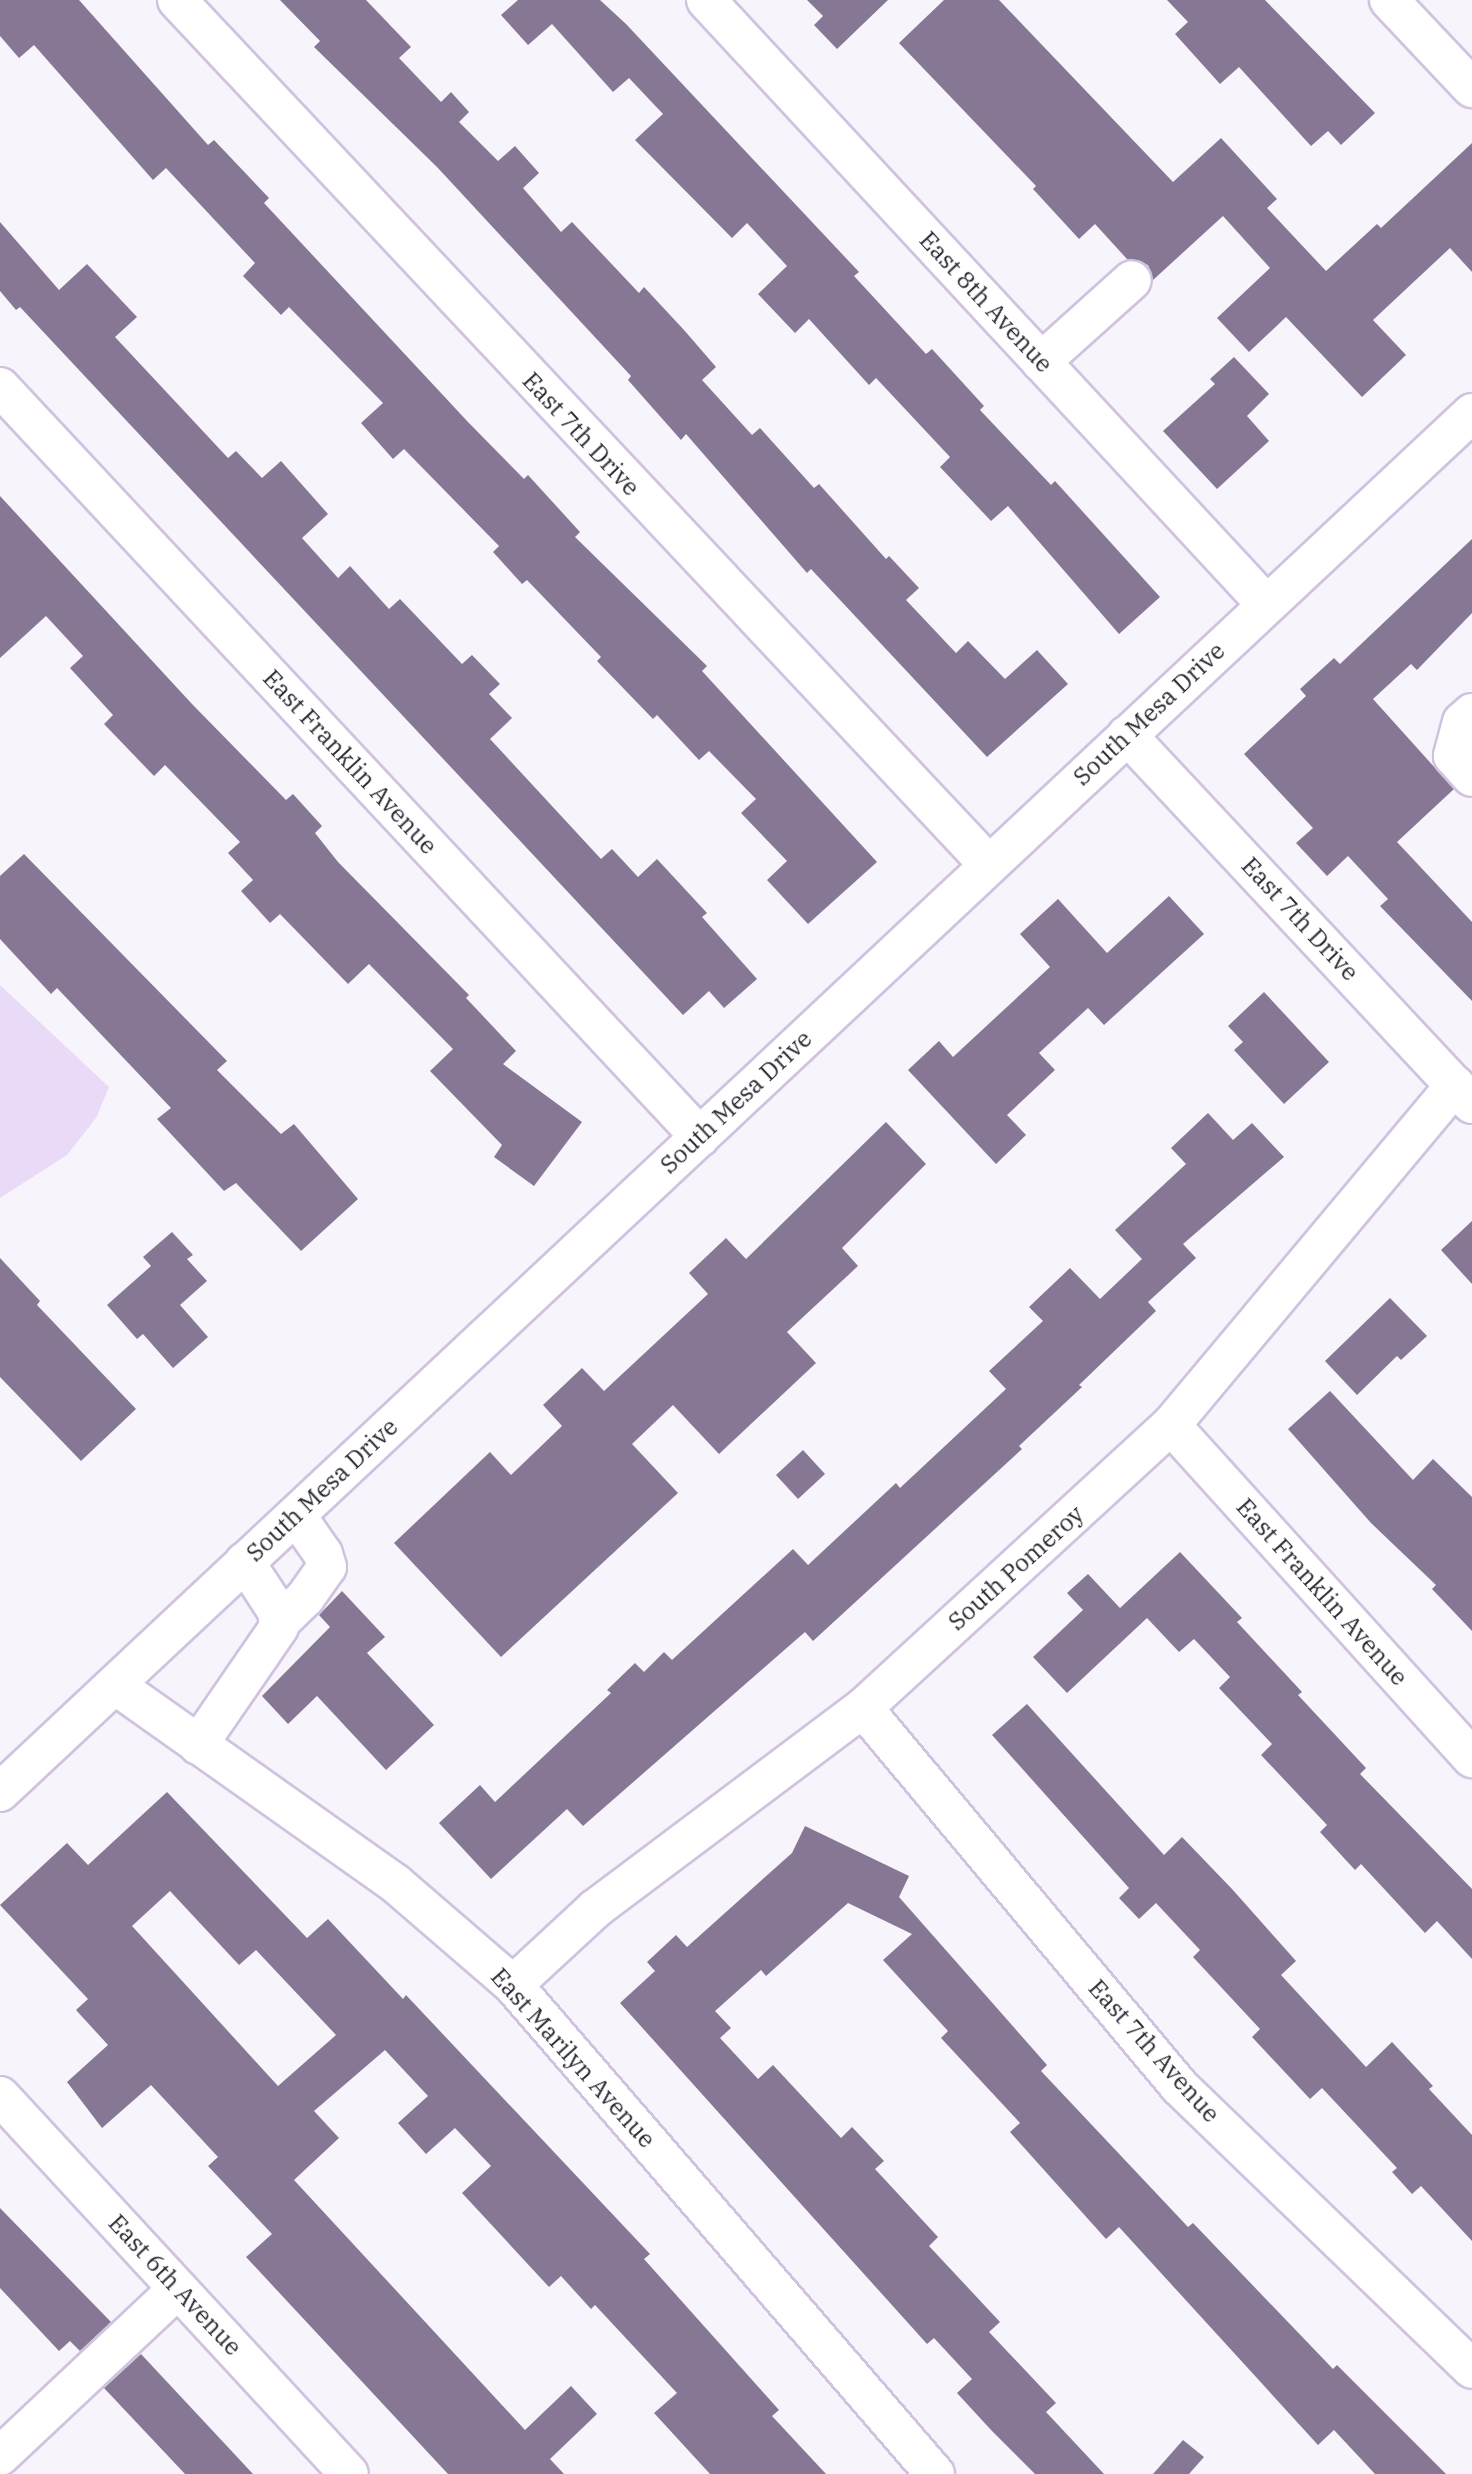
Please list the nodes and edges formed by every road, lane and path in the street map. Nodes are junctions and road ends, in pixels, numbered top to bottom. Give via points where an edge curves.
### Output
1 (177, 0) edge
2 (706, 0) edge
3 (1389, 0) edge
4 (1472, 88) edge
5 (1132, 280) dead end
6 (1041, 362) junction
7 (0, 387) edge
8 (1472, 413) edge
9 (1265, 603) junction
10 (1472, 713) edge
11 (1128, 735) junction
12 (1472, 776) edge
13 (988, 864) junction
14 (1463, 1094) edge
15 (700, 1137) junction
16 (1171, 1426) junction
17 (296, 1515) junction
18 (245, 1562) junction
19 (280, 1622) junction
20 (114, 1685) junction
21 (863, 1708) junction
22 (198, 1745) junction
23 (1472, 1758) edge
24 (0, 1792) edge
25 (513, 1985) junction
26 (0, 2096) edge
27 (178, 2289) junction
28 (1472, 2369) edge
29 (0, 2456) edge
30 (349, 2474) edge
31 (935, 2474) edge

1 - 13 street, East 7th Drive
2 - 6 street, East 8th Avenue
3 - 4 street
5 - 6 street
6 - 9 street, East 8th Avenue
7 - 15 street, East Franklin Avenue
8 - 9 street, South Mesa Drive
9 - 11 street, South Mesa Drive
10 - 12 street via 1462,722 1453,756
11 - 13 street, South Mesa Drive
11 - 14 street, East 7th Drive
13 - 15 street, South Mesa Drive
14 - 16 street, South Pomeroy
15 - 17 street, South Mesa Drive
16 - 21 street, South Pomeroy
16 - 23 street, East Franklin Avenue
17 - 18 street, South Mesa Drive
17 - 19 street via 327,1567
18 - 19 street
18 - 20 street, South Mesa Drive
19 - 22 street
20 - 22 street, East Marilyn Avenue
20 - 24 street, South Mesa Drive
21 - 25 street, South Pomeroy via 595,1909
21 - 28 street, East 7th Avenue via 1179,2086
22 - 25 street, East Marilyn Avenue via 396,1884
25 - 31 street, East Marilyn Avenue
26 - 27 street, East 6th Avenue
27 - 29 street
27 - 30 street, East 6th Avenue

